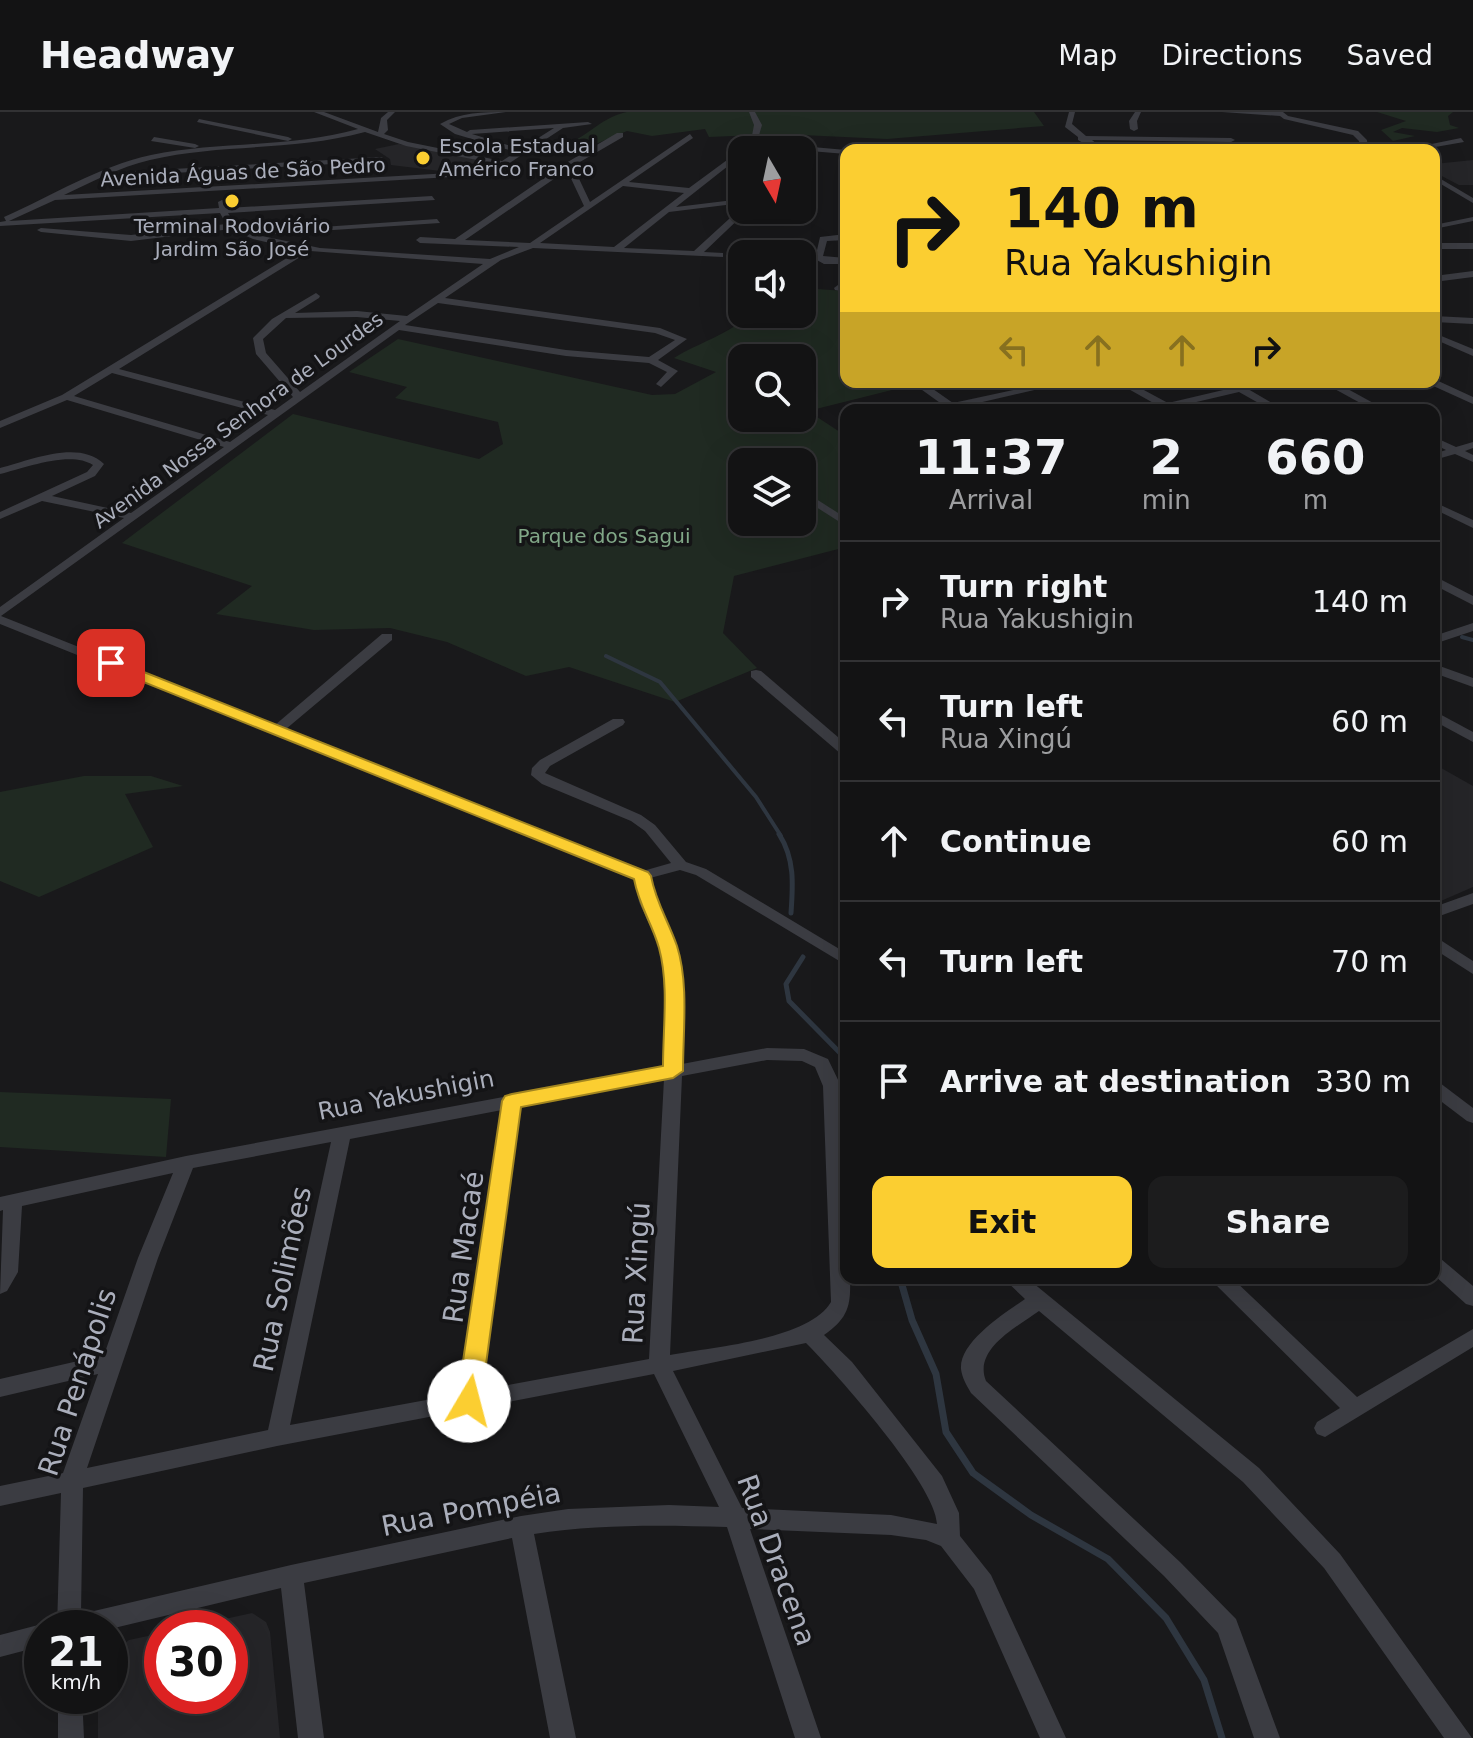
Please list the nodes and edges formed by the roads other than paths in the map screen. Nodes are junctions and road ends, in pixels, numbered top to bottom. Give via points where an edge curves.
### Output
1 (317, 112) edge
2 (392, 112) edge
3 (503, 112) edge
4 (752, 112) edge
5 (1138, 112) edge
6 (1225, 112) edge
7 (1070, 113) edge
8 (1280, 113) edge
9 (199, 121) dead end
10 (588, 124) dead end
11 (560, 128) dead end
12 (1134, 129) dead end
13 (362, 130) junction
14 (458, 132) junction
15 (379, 135) junction
16 (620, 135) dead end
17 (690, 136) dead end
18 (755, 136) edge
19 (1081, 138) junction
20 (154, 139) dead end
21 (1175, 139) junction
22 (1231, 140) dead end
23 (1461, 140) dead end
24 (491, 143) junction
25 (312, 144) junction
26 (1090, 144) edge
27 (1177, 144) edge
28 (1363, 144) edge
29 (1439, 144) edge
30 (816, 149) edge
31 (208, 150) junction
32 (520, 151) junction
33 (840, 151) edge
34 (446, 153) junction
35 (382, 159) dead end
36 (728, 160) edge
37 (333, 162) junction
38 (503, 163) junction
39 (569, 165) junction
40 (721, 165) junction
41 (728, 166) edge
42 (107, 174) junction
43 (1440, 181) edge
44 (621, 183) junction
45 (303, 184) junction
46 (246, 187) junction
47 (222, 189) junction
48 (691, 191) junction
49 (58, 198) junction
50 (432, 198) dead end
51 (1473, 201) edge
52 (728, 203) edge
53 (588, 206) junction
54 (244, 210) junction
55 (668, 210) junction
56 (222, 211) junction
57 (1473, 219) edge
58 (437, 221) dead end
59 (0, 224) edge
60 (729, 224) edge
61 (374, 225) junction
62 (1440, 225) edge
63 (242, 229) junction
64 (425, 230) dead end
65 (840, 238) edge
66 (420, 240) dead end
67 (456, 242) junction
68 (503, 244) junction
69 (531, 246) junction
70 (1440, 246) edge
71 (1473, 246) edge
72 (308, 249) junction
73 (616, 250) junction
74 (696, 254) junction
75 (720, 255) dead end
76 (495, 260) junction
77 (840, 261) edge
78 (1473, 274) edge
79 (1440, 278) edge
80 (316, 296) dead end
81 (437, 300) junction
82 (285, 316) junction
83 (410, 319) junction
84 (1440, 319) edge
85 (1473, 321) edge
86 (397, 327) junction
87 (1440, 339) edge
88 (1473, 353) edge
89 (651, 360) junction
90 (109, 369) junction
91 (661, 384) dead end
92 (1440, 385) edge
93 (925, 388) edge
94 (1037, 388) edge
95 (1132, 388) edge
96 (1233, 388) edge
97 (1238, 388) edge
98 (1339, 388) edge
99 (1032, 389) joint
100 (66, 397) junction
101 (299, 398) junction
102 (1473, 401) edge
103 (948, 404) edge
104 (961, 404) edge
105 (1162, 404) edge
106 (1183, 404) edge
107 (1268, 404) edge
108 (1369, 404) edge
109 (277, 414) junction
110 (0, 425) edge
111 (1440, 443) edge
112 (1473, 445) edge
113 (232, 446) junction
114 (1456, 450) junction
115 (1440, 455) edge
116 (1473, 459) edge
117 (0, 471) edge
118 (44, 498) junction
119 (816, 503) edge
120 (1440, 508) edge
121 (0, 516) edge
122 (134, 517) junction
123 (840, 519) edge
124 (1473, 525) edge
125 (1440, 583) edge
126 (1473, 601) edge
127 (0, 613) edge
128 (0, 620) edge
129 (1473, 627) edge
130 (387, 637) dead end
131 (1440, 638) edge
132 (1440, 670) edge
133 (756, 674) dead end
134 (1473, 683) edge
135 (1440, 719) edge
136 (618, 722) dead end
137 (278, 729) junction
138 (1473, 738) edge
139 (840, 746) edge
140 (681, 865) junction
141 (642, 876) junction
142 (1473, 898) edge
143 (1440, 911) edge
144 (1440, 945) edge
145 (840, 957) edge
146 (1473, 969) edge
147 (673, 1071) junction
148 (1440, 1092) edge
149 (512, 1101) junction
150 (1473, 1117) edge
151 (342, 1133) junction
152 (840, 1153) edge
153 (186, 1163) junction
154 (7, 1202) edge
155 (1440, 1269) edge
156 (842, 1284) edge
157 (1020, 1284) edge
158 (1225, 1284) edge
159 (0, 1286) edge
160 (1473, 1298) edge
161 (1038, 1300) junction
162 (810, 1334) junction
163 (1473, 1337) edge
164 (112, 1362) junction
165 (659, 1364) junction
166 (0, 1388) edge
167 (469, 1401) junction
168 (1354, 1408) junction
169 (1325, 1428) dead end
170 (277, 1437) junction
171 (72, 1479) junction
172 (0, 1496) edge
173 (736, 1519) junction
174 (521, 1526) junction
175 (949, 1539) junction
176 (291, 1575) junction
177 (69, 1610) edge
178 (128, 1614) edge
179 (24, 1640) edge
180 (0, 1646) edge
181 (70, 1714) edge
182 (71, 1738) edge
183 (311, 1738) edge
184 (563, 1738) edge
185 (808, 1738) edge
186 (1053, 1738) edge
187 (1267, 1738) edge
188 (1459, 1738) edge

1 - 13 street
2 - 15 street via 383,119
3 - 14 street via 445,122
4 - 18 street via 758,125
5 - 12 street
6 - 8 street
7 - 19 street via 1068,125
8 - 28 street via 1355,133
9 - 25 street
10 - 14 street
11 - 32 street, Avenida Águas de São Pedro
13 - 15 street
13 - 25 street
14 - 24 street
15 - 34 street
16 - 39 street
17 - 44 street
19 - 21 street
19 - 26 street
20 - 31 street
21 - 22 street
21 - 27 street
23 - 29 street
24 - 32 street
24 - 34 street
25 - 31 street
30 - 33 street
31 - 42 street via 147,159
32 - 38 street, Avenida Águas de São Pedro
34 - 38 street
35 - 37 street
36 - 40 street
37 - 42 street
37 - 45 street
38 - 45 street, Avenida Águas de São Pedro via 456,175
39 - 53 street
39 - 67 street
40 - 41 street
40 - 48 street
42 - 49 street
43 - 51 street
44 - 48 street
44 - 53 street
45 - 46 street, Avenida Águas de São Pedro
46 - 47 street, Avenida Águas de São Pedro
46 - 54 street
47 - 49 street, Avenida Águas de São Pedro
47 - 56 street
48 - 55 street
49 - 59 street via 37,212
50 - 54 street
52 - 55 street
53 - 69 street
54 - 56 street
54 - 63 street
55 - 73 street
56 - 59 street
56 - 63 street
57 - 62 street
58 - 61 street
59 - 63 street via 131,238
60 - 74 street
61 - 63 street
61 - 64 street
63 - 72 street via 272,243
65 - 77 street via 823,239 818,257
66 - 67 street
67 - 68 street
68 - 69 street
68 - 76 street
69 - 73 street
69 - 76 street
70 - 71 street
72 - 76 street
72 - 90 street
73 - 74 street
74 - 75 street
76 - 81 street, Avenida Nossa Senhora de Lourdes
78 - 79 street
80 - 82 street
81 - 83 street, Avenida Nossa Senhora de Lourdes
81 - 89 street via 657,330 681,340
82 - 83 street
82 - 101 street via 262,333 258,347
83 - 86 street, Avenida Nossa Senhora de Lourdes
84 - 85 street
86 - 89 street via 566,353
86 - 101 street, Avenida Nossa Senhora de Lourdes
87 - 88 street
89 - 91 street via 673,371
90 - 100 street
90 - 109 street
92 - 102 street
93 - 103 street
94 - 99 street
95 - 105 street
96 - 106 street
97 - 107 street
98 - 108 street
99 - 104 street
100 - 110 street
100 - 113 street
101 - 109 street, Avenida Nossa Senhora de Lourdes
109 - 113 street, Avenida Nossa Senhora de Lourdes
111 - 114 street
112 - 114 street
113 - 122 street, Avenida Nossa Senhora de Lourdes
114 - 115 street
114 - 116 street
117 - 118 street via 71,455 98,460 99,467 91,474
118 - 121 street
118 - 122 street
119 - 123 street
120 - 124 street
122 - 127 street, Avenida Nossa Senhora de Lourdes
125 - 126 street
128 - 137 street
129 - 131 street
130 - 137 street
132 - 134 street
133 - 139 street
135 - 138 street
136 - 140 street via 539,768 538,775 636,818
137 - 141 street
140 - 141 street
140 - 145 street via 749,899
141 - 147 street, Rua Xingú via 673,971
142 - 143 street
144 - 146 street
147 - 149 street, Rua Yakushigin
147 - 152 street, Rua Yakushigin via 785,1053 822,1063 832,1086
147 - 165 street, Rua Xingú
148 - 150 street
149 - 151 street, Rua Yakushigin
149 - 167 street, Rua Macaé
151 - 153 street, Rua Yakushigin
151 - 170 street, Rua Solimões
153 - 154 street, Rua Yakushigin
153 - 164 street, Rua Penápolis
154 - 159 street via 8,1272
155 - 160 street
156 - 162 street via 835,1316
157 - 161 street
158 - 168 street
161 - 187 street via 979,1348 972,1361 978,1387 1228,1627
161 - 188 street via 1251,1475 1332,1561
162 - 165 street
162 - 175 street via 845,1368 934,1483 948,1513
163 - 168 street
164 - 166 street
164 - 171 street, Rua Penápolis
165 - 167 street, Rua Xingú
165 - 173 street, Rua Dracena
167 - 170 street, Rua Xingú
168 - 169 street
170 - 171 street, Rua Xingú
171 - 172 street, Rua Xingú
171 - 177 street, Rua Penápolis
173 - 174 street, Rua Pompéia via 669,1515
173 - 175 street, Rua Pompéia via 891,1525
173 - 185 street, Rua Dracena
174 - 176 street, Rua Pompéia
174 - 184 street
175 - 186 street via 983,1582
176 - 178 street, Rua Pompéia
176 - 183 street
179 - 180 street
181 - 182 street

